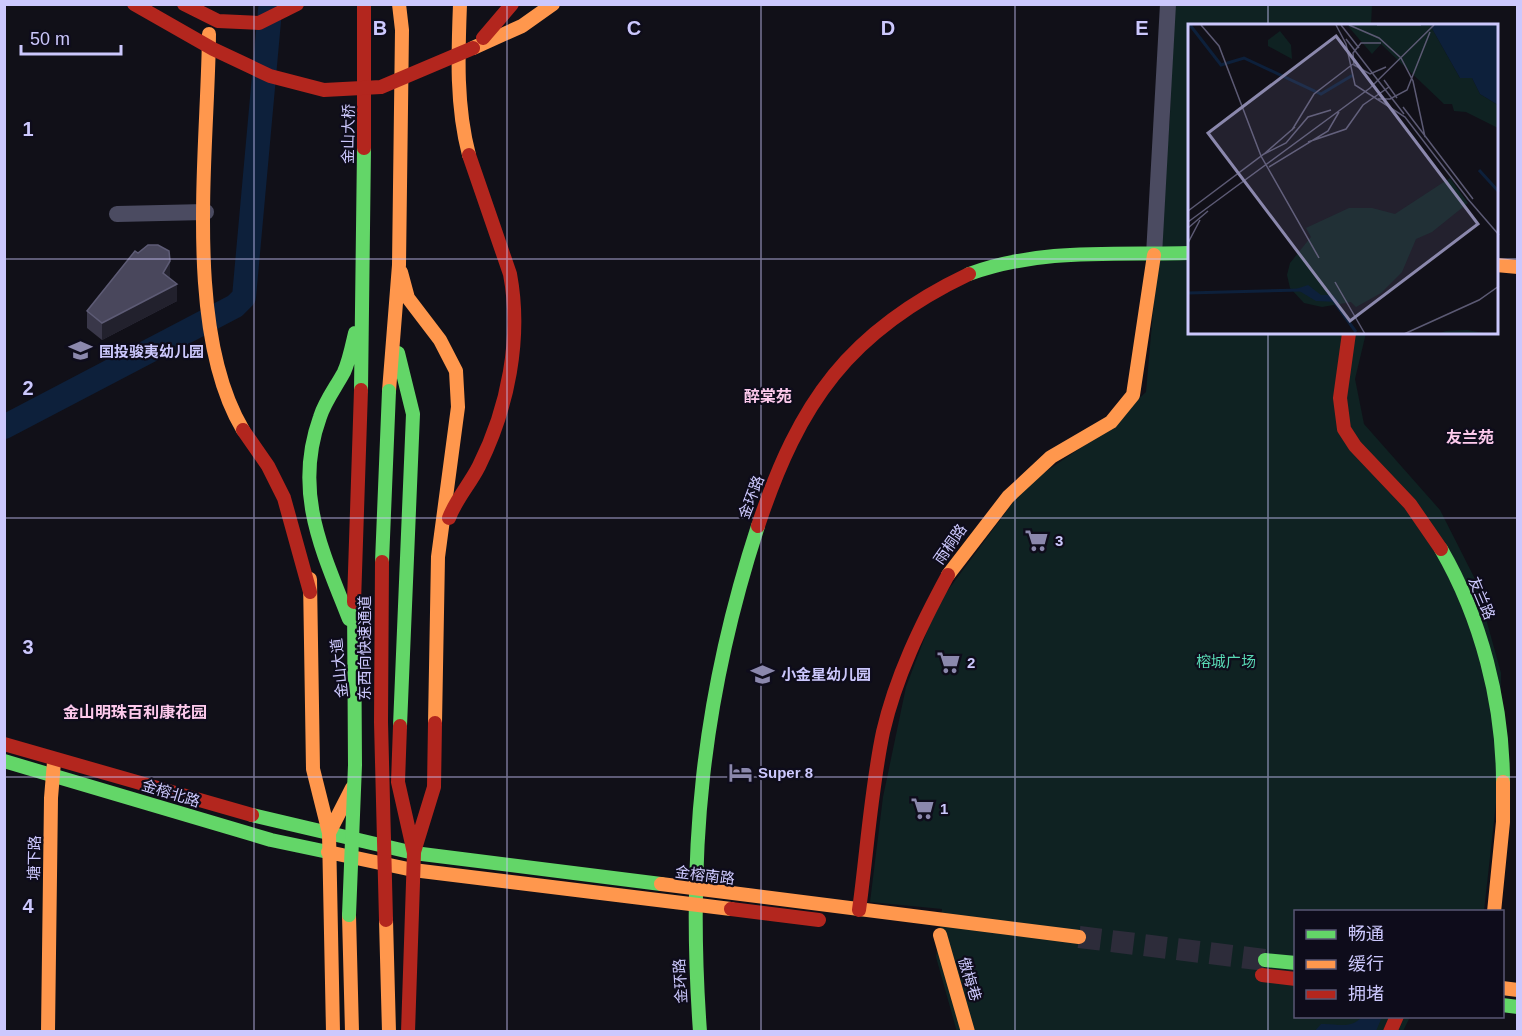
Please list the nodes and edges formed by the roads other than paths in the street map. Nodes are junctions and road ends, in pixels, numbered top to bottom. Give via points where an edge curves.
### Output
1 (134, 4) edge
2 (184, 4) edge
3 (209, 4) edge
4 (297, 4) edge
5 (364, 4) edge
6 (399, 4) edge
7 (460, 4) edge
8 (512, 4) edge
9 (553, 4) edge
10 (1168, 4) edge
11 (234, 8) dead end
12 (473, 48) junction
13 (210, 75) junction
14 (206, 212) junction
15 (117, 214) dead end
16 (1188, 253) edge
17 (1154, 255) junction
18 (363, 265) joint
19 (399, 265) junction
20 (1498, 265) edge
21 (1518, 267) edge
22 (361, 311) junction
23 (394, 319) junction
24 (1349, 334) edge
25 (309, 504) junction
26 (438, 557) junction
27 (310, 592) junction
28 (4, 744) edge
29 (55, 758) junction
30 (4, 761) edge
31 (52, 776) junction
32 (329, 833) junction
33 (330, 853) junction
34 (414, 853) junction
35 (413, 870) junction
36 (694, 890) junction
37 (694, 906) junction
38 (859, 910) junction
39 (1494, 910) edge
40 (837, 922) dead end
41 (940, 935) dead end
42 (1079, 937) tunnel mouth
43 (1265, 960) tunnel mouth
44 (1294, 963) edge
45 (1262, 975) tunnel mouth
46 (1294, 979) edge
47 (1397, 1018) edge
48 (48, 1032) edge
49 (333, 1032) edge
50 (352, 1032) edge
51 (389, 1032) edge
52 (408, 1032) edge
53 (700, 1032) edge
54 (969, 1032) edge
55 (1390, 1032) edge

1 - 12 main road, bridge via 270,76 324,90 381,87
2 - 4 main road, bridge via 218,21 259,23
3 - 13 main road
5 - 18 main road, 金山大桥
6 - 19 main road
7 - 26 main road via 458,81 462,129 502,250 515,311 506,395 489,446 452,509
8 - 12 main road
9 - 12 main road via 522,26
10 - 17 street
11 - 13 main road via 219,33
13 - 14 main road via 205,126
14 - 15 street
14 - 27 main road via 207,296 223,389 288,506
16 - 17 main road, 金环路
17 - 36 main road, 金环路 via 1053,256 1010,262 971,274 883,325 855,349 831,378 783,461 733,608 707,731
17 - 38 main road, 雨桐路 via 1137,381 1127,405 1112,422 1037,467 1008,496 949,573 920,627 896,686 883,733
18 - 22 main road, 东西向快速通道
19 - 23 main road, 东西向快速通道
19 - 26 main road via 408,298 440,340 456,371 458,408
20 - 21 main road
22 - 25 main road, 金山大道 via 345,370 320,416 309,462
22 - 50 main road, 东西向快速通道, bridge via 362,390 354,548 355,765 349,915
23 - 34 main road via 400,368 413,414 398,782
23 - 51 main road, 东西向快速通道, bridge via 380,583
24 - 39 main road, 友兰路 via 1341,398 1343,427 1438,543 1470,610 1493,678 1504,799
25 - 27 main road
25 - 32 main road, 金山大道 via 325,558 348,610 359,674 359,774
26 - 34 main road via 434,787
27 - 32 main road via 313,770
28 - 29 main road, 金榕北路
29 - 31 main road, 塘下路
29 - 32 main road, 金榕北路
30 - 31 main road, 金榕北路
31 - 33 main road, 金榕北路 via 271,840
31 - 48 main road, 塘下路
32 - 33 main road, 金山大道
32 - 34 main road, 金榕南路
33 - 35 main road
33 - 49 main road, 金山大道
34 - 35 main road
34 - 36 main road, 金榕南路
35 - 37 main road
35 - 52 main road
36 - 37 main road, 金环路
36 - 38 main road, 金榕南路
37 - 40 main road
37 - 53 main road, 金环路
38 - 42 main road, 金榕南路
41 - 54 main road, 傲梅巷
43 - 44 main road
45 - 46 main road
47 - 55 main road

